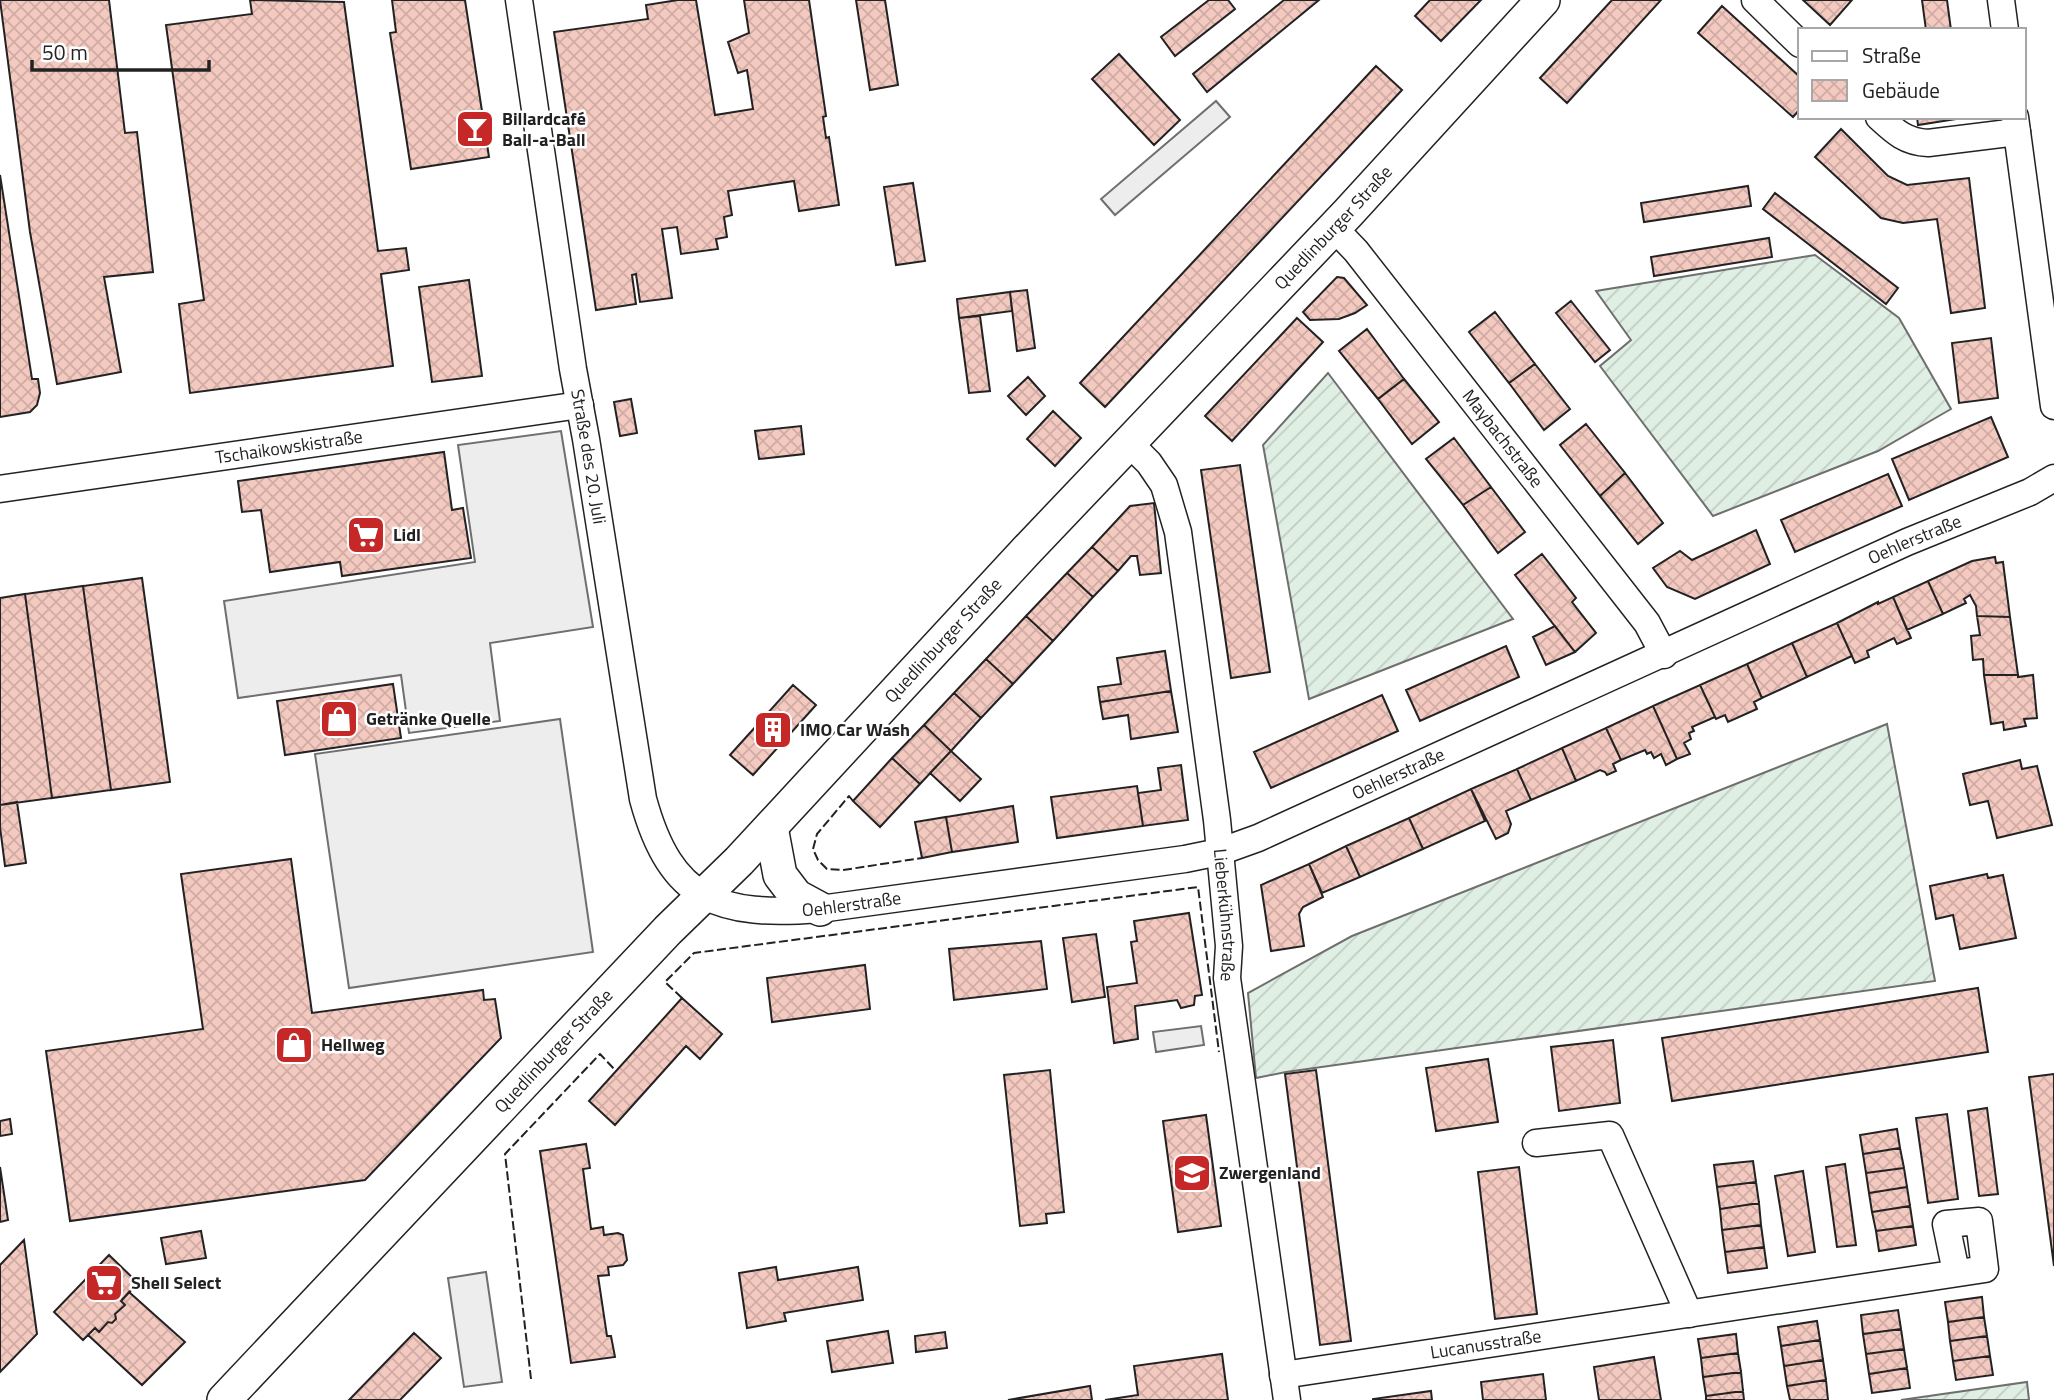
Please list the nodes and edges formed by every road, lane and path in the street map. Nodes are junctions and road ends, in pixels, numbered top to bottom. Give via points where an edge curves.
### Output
1 (519, 0) edge
2 (1543, 0) edge
3 (1755, 0) edge
4 (2001, 0) edge
5 (2004, 28) edge
6 (1798, 42) edge
7 (1881, 119) edge
8 (2016, 125) edge
9 (1334, 228) junction
10 (580, 405) junction
11 (2054, 407) edge
12 (1129, 443) junction
13 (2054, 478) edge
14 (0, 489) edge
15 (1664, 655) junction
16 (771, 827) junction
17 (1219, 852) junction
18 (702, 896) junction
19 (820, 909) junction
20 (1536, 1143) dead end
21 (1956, 1272) dead end
22 (1689, 1314) junction
23 (1285, 1387) edge
24 (224, 1400) edge

1 - 10 street, Straße des 20. Juli
2 - 9 main road, Quedlinburger Straße
3 - 6 street
4 - 5 street
7 - 8 street via 1913,143 1942,142
8 - 11 street
9 - 12 main road, Quedlinburger Straße
9 - 15 street, Maybachstraße via 1647,623
10 - 14 street, Tschaikowskistraße
10 - 18 street, Straße des 20. Juli via 643,799 661,849 674,870
12 - 16 main road, Quedlinburger Straße
12 - 17 street, Lieberkühnstraße via 1164,485 1178,532
13 - 15 street, Oehlerstraße
15 - 17 street, Oehlerstraße
16 - 18 main road, Quedlinburger Straße
16 - 19 main road via 780,875 796,896
17 - 19 street, Oehlerstraße
17 - 23 street, Lieberkühnstraße via 1230,946 1227,978
18 - 19 street, Oehlerstraße via 742,909
18 - 24 main road, Quedlinburger Straße
20 - 22 street via 1610,1135
21 - 22 street, Lucanusstraße
22 - 23 street, Lucanusstraße

